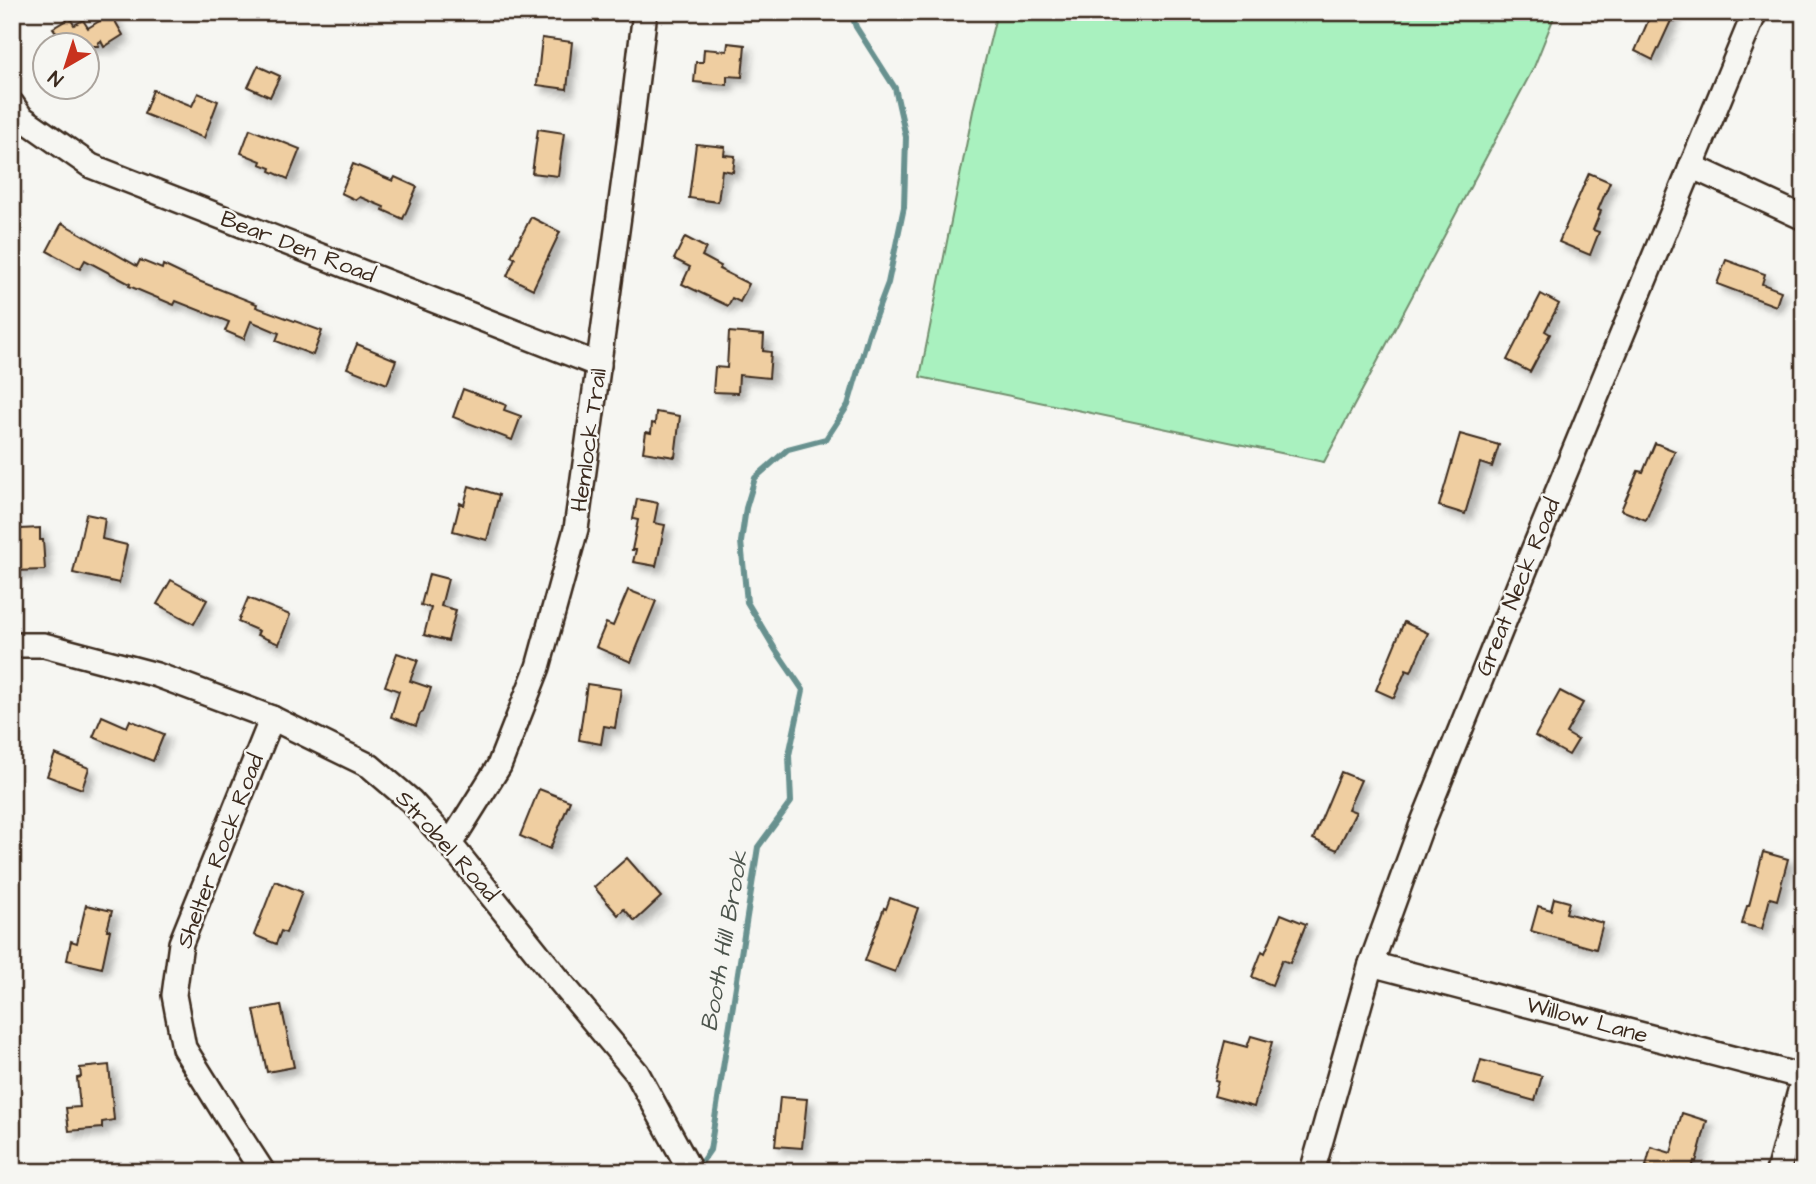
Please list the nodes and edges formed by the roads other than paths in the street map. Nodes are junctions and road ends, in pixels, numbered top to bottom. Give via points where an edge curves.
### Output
1 (645, 12) edge
2 (1755, 12) edge
3 (12, 104) edge
4 (1691, 166) junction
5 (1804, 218) edge
6 (599, 365) junction
7 (12, 645) edge
8 (272, 718) junction
9 (450, 844) junction
10 (1371, 964) junction
11 (1804, 1077) edge
12 (686, 1163) edge
13 (263, 1172) edge
14 (1312, 1172) edge
15 (1778, 1172) edge

1 - 6 street, Hemlock Trail
2 - 4 street, Great Neck Road
3 - 6 street, Bear Den Road via 21,117 92,166
4 - 5 street
4 - 10 street, Great Neck Road via 1447,764
6 - 9 street, Hemlock Trail via 576,529 538,667 499,766
7 - 8 street, Strobel Road via 44,645 157,676
8 - 9 street, Strobel Road via 370,766 411,801
8 - 13 street, Shelter Rock Road via 181,943 174,995 184,1048
9 - 12 street, Strobel Road via 637,1073
10 - 11 street, Willow Lane
10 - 14 street, Great Neck Road
11 - 15 street

